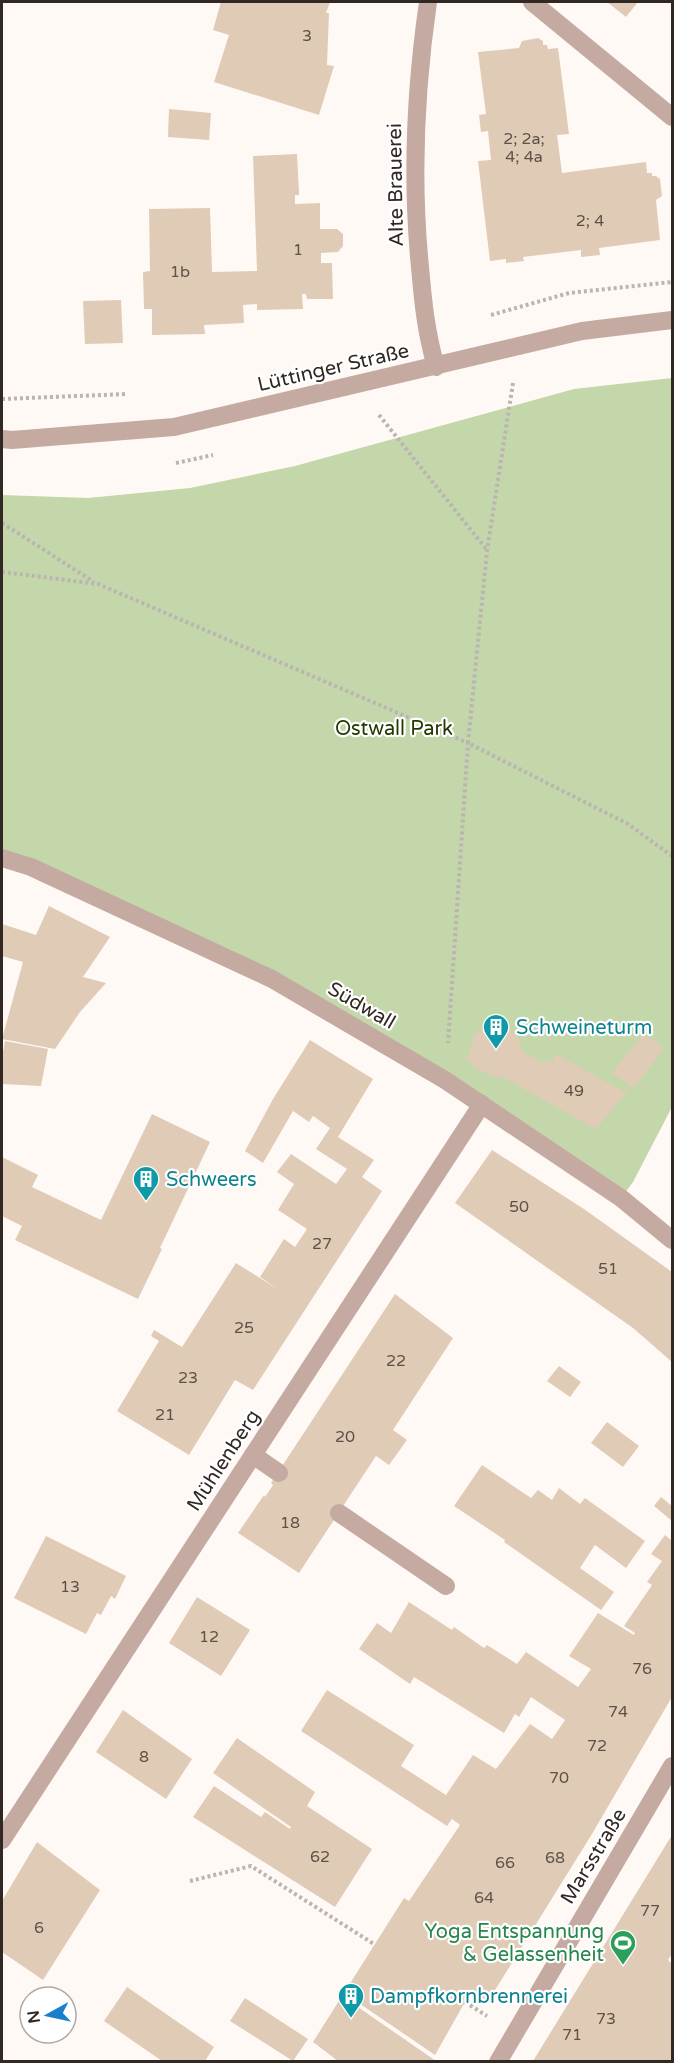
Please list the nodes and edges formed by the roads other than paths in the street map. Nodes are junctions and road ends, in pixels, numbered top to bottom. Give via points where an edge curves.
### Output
1 (428, 2) edge
2 (532, 2) edge
3 (672, 117) edge
4 (672, 320) edge
5 (436, 367) junction
6 (2, 439) edge
7 (2, 858) edge
8 (482, 1104) junction
9 (672, 1240) edge
10 (253, 1455) junction
11 (279, 1473) dead end
12 (339, 1513) dead end
13 (446, 1586) dead end
14 (672, 1766) edge
15 (2, 1840) edge
16 (498, 2061) edge

1 - 5 street, Alte Brauerei via 419,69 414,166 426,334
2 - 3 street
4 - 5 street, Lüttinger Straße via 582,331
5 - 6 street, Lüttinger Straße via 174,427
7 - 8 street, Südwall via 31,867 272,979
8 - 9 street, Südwall via 621,1198
8 - 10 street, Mühlenberg
10 - 11 street
10 - 15 street, Mühlenberg
12 - 13 street
14 - 16 street, Marsstraße

